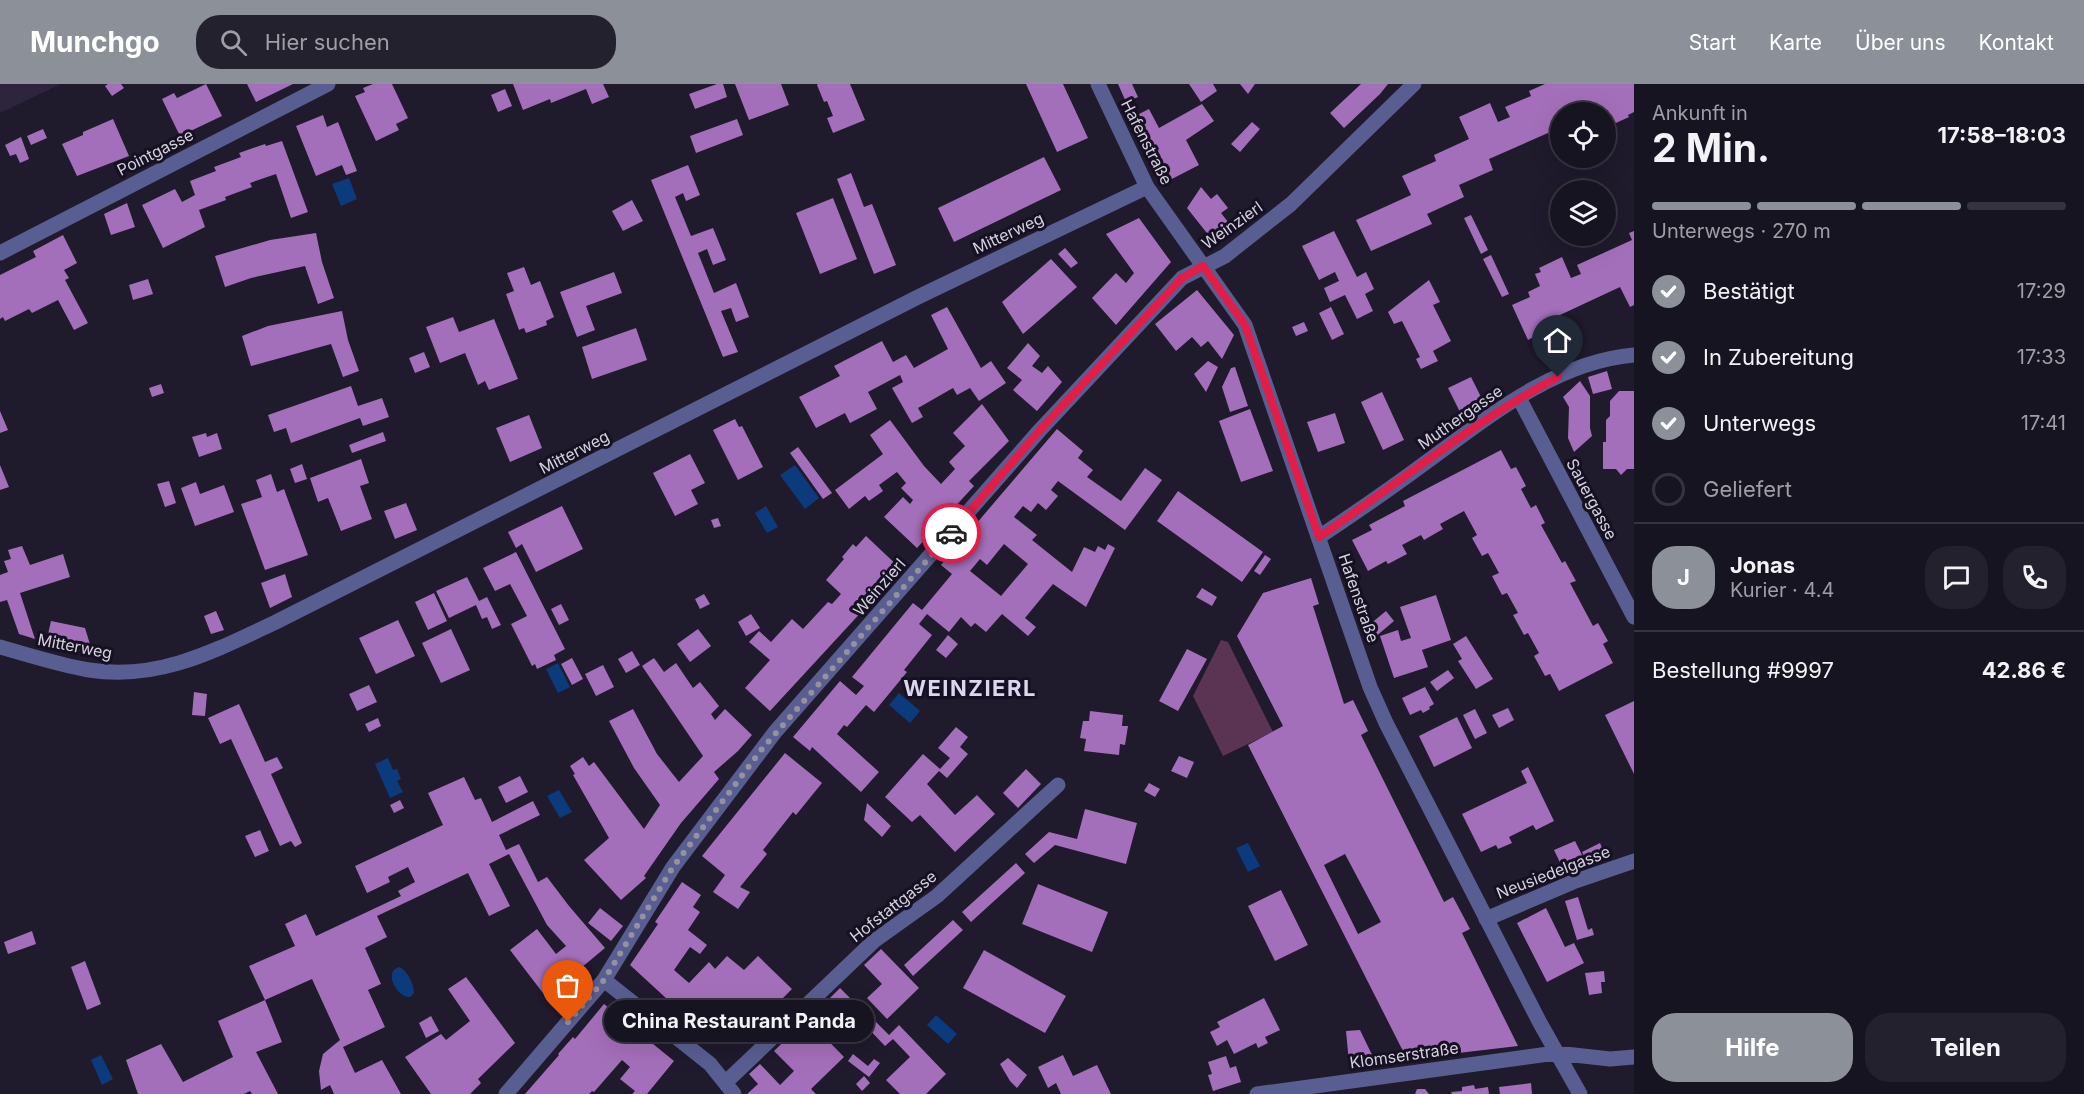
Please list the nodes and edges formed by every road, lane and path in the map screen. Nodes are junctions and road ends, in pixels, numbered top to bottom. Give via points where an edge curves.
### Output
1 (328, 84) edge
2 (1098, 84) edge
3 (1414, 84) edge
4 (1147, 187) junction
5 (0, 253) edge
6 (1203, 266) junction
7 (1634, 355) edge
8 (1519, 398) junction
9 (1319, 537) junction
10 (1634, 617) edge
11 (0, 647) edge
12 (1058, 785) dead end
13 (1634, 861) edge
14 (1486, 919) junction
15 (604, 980) junction
16 (1556, 1053) junction
17 (1634, 1057) edge
18 (730, 1088) edge
19 (506, 1094) edge
20 (1257, 1094) edge
21 (1580, 1094) edge

1 - 5 street, Pointgasse
2 - 4 street, Hafenstraße
3 - 6 street, Weinzierl via 1291,204 1229,253
4 - 6 street, Hafenstraße
4 - 11 street, Mitterweg via 920,296 216,650 150,671 117,672 88,670
6 - 9 street, Hafenstraße via 1245,325
6 - 15 street, Weinzierl via 1182,278 1040,430 775,732 673,867
7 - 8 street, Muthergasse via 1585,365
8 - 9 street, Muthergasse
8 - 10 street, Sauergasse
9 - 14 street, Hafenstraße via 1378,705
12 - 18 street, Hofstattgasse via 937,896 874,941
13 - 14 street, Neusiedelgasse
14 - 16 street, Hafenstraße
15 - 18 street via 710,1064
15 - 19 street, Weinzierl
16 - 17 street via 1610,1059
16 - 20 street, Klomserstraße
16 - 21 street, Hafenstraße

